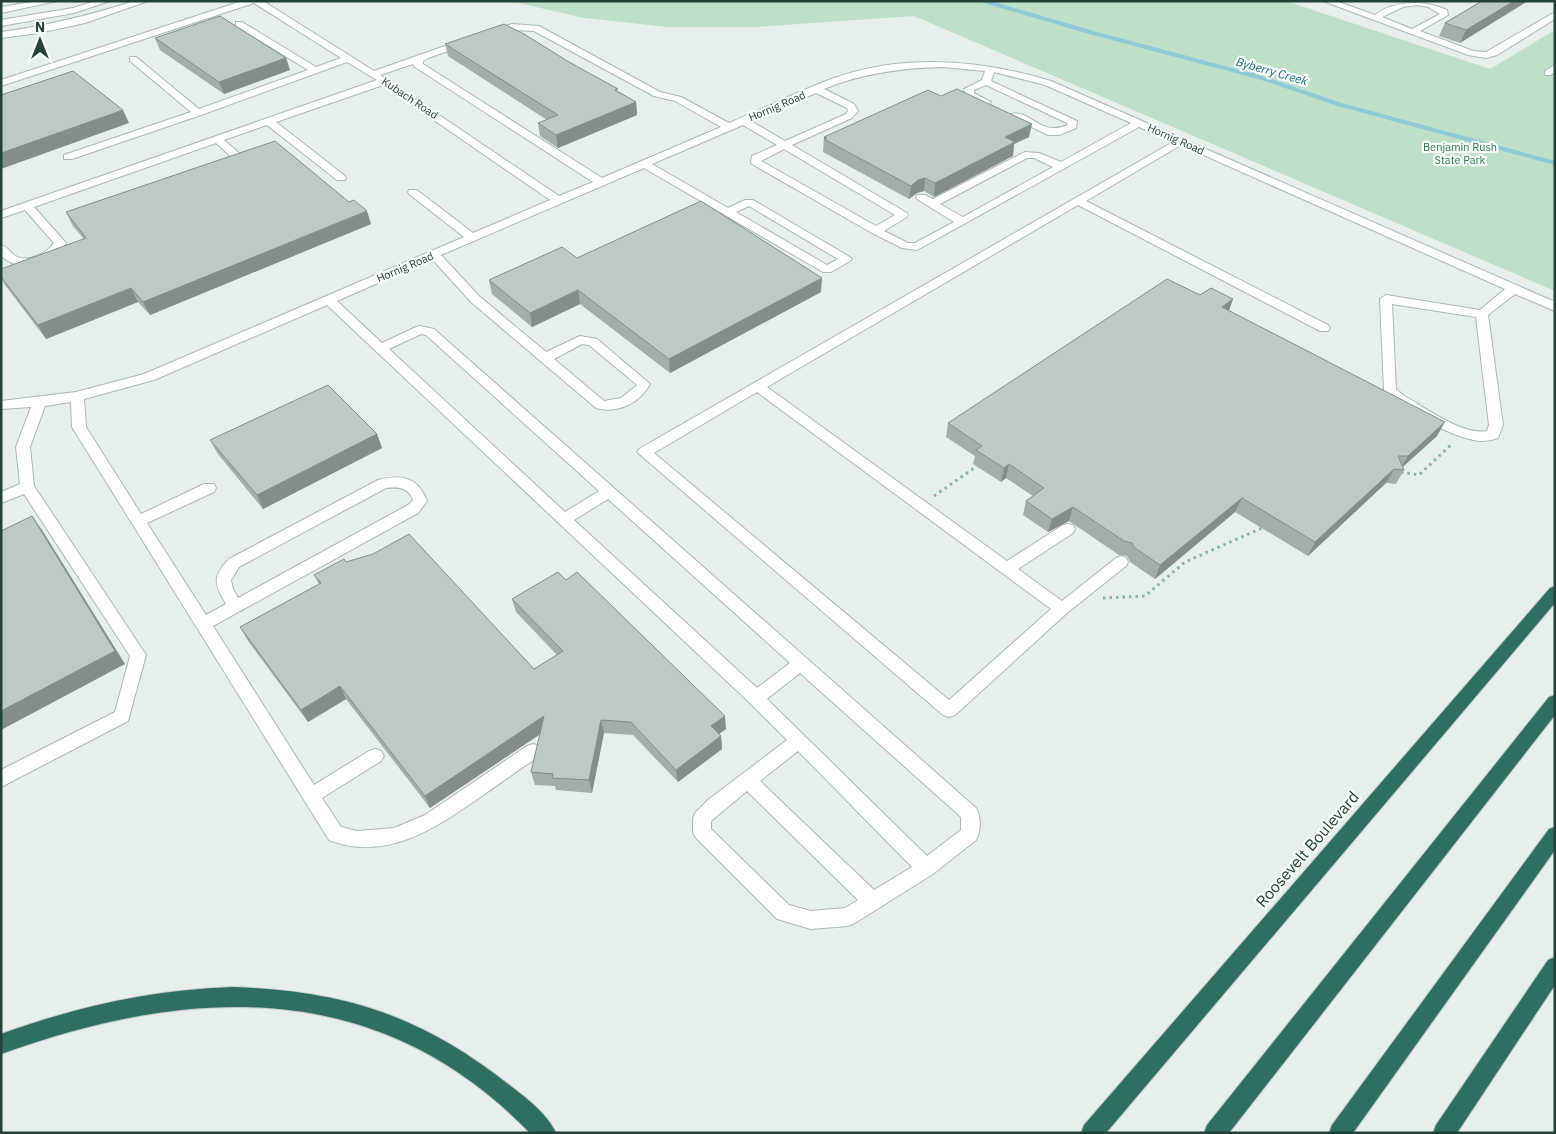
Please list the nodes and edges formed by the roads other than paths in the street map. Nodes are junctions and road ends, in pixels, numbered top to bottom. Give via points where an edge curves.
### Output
1 (53, 1) edge
2 (106, 1) edge
3 (144, 1) edge
4 (251, 1) edge
5 (257, 1) edge
6 (1327, 1) edge
7 (1, 10) edge
8 (1555, 15) edge
9 (1380, 20) junction
10 (1, 23) edge
11 (239, 24) dead end
12 (1412, 32) junction
13 (1, 36) edge
14 (349, 58) junction
15 (132, 59) dead end
16 (418, 60) junction
17 (992, 68) junction
18 (317, 71) junction
19 (373, 74) junction
20 (384, 81) junction
21 (986, 82) junction
22 (1, 83) edge
23 (816, 89) junction
24 (198, 113) junction
25 (744, 120) junction
26 (268, 121) junction
27 (1139, 123) junction
28 (728, 127) junction
29 (217, 139) junction
30 (1181, 141) junction
31 (786, 145) junction
32 (68, 157) dead end
33 (244, 162) edge
34 (645, 164) junction
35 (1061, 166) junction
36 (341, 178) dead end
37 (601, 182) junction
38 (413, 192) dead end
39 (921, 197) edge
40 (558, 201) junction
41 (1078, 201) junction
42 (932, 204) junction
43 (26, 205) junction
44 (728, 212) junction
45 (1, 214) edge
46 (963, 222) junction
47 (876, 231) junction
48 (473, 238) junction
49 (1, 248) edge
50 (434, 255) junction
51 (1513, 289) junction
52 (330, 300) junction
53 (1555, 308) edge
54 (1482, 314) junction
55 (1324, 328) dead end
56 (381, 348) junction
57 (545, 358) junction
58 (757, 386) junction
59 (77, 398) junction
60 (39, 403) junction
61 (1, 405) edge
62 (27, 487) junction
63 (210, 488) dead end
64 (609, 492) junction
65 (1, 498) edge
66 (564, 519) junction
67 (139, 521) junction
68 (1068, 529) edge
69 (1120, 562) dead end
70 (1008, 568) junction
71 (1555, 592) edge
72 (235, 607) junction
73 (1062, 609) junction
74 (204, 624) junction
75 (801, 663) junction
76 (756, 698) junction
77 (1555, 702) edge
78 (799, 741) junction
79 (532, 751) dead end
80 (375, 756) dead end
81 (1, 779) edge
82 (747, 780) junction
83 (311, 796) junction
84 (1555, 835) edge
85 (926, 868) junction
86 (873, 902) junction
87 (1555, 967) edge
88 (1, 1044) edge
89 (545, 1133) edge
90 (1092, 1133) edge
91 (1215, 1133) edge
92 (1340, 1133) edge
93 (1444, 1133) edge

1 - 7 street
2 - 10 street via 47,16
3 - 13 street via 85,20
4 - 22 street
5 - 14 street, Kubach Road
6 - 9 street
8 - 12 street via 1486,55 1471,53
9 - 12 street
9 - 12 street via 1381,14 1405,2 1422,2 1444,12 1444,15
11 - 18 street
14 - 18 street
14 - 19 street, Kubach Road
15 - 24 street
16 - 19 street
16 - 28 street via 512,27 536,28 657,94 678,99
16 - 37 street via 418,65
17 - 21 street
17 - 23 street, Hornig Road via 950,64 900,66 853,75
17 - 27 street, Hornig Road via 1048,83
18 - 24 street
19 - 20 street, Kubach Road
20 - 26 street
20 - 40 street, Kubach Road
21 - 21 street via 1072,121 1073,126 1059,132 1048,132 969,94 969,89
23 - 25 street, Hornig Road
23 - 31 street via 851,106 853,111 849,116
24 - 32 street
25 - 28 street, Hornig Road
25 - 31 street
26 - 29 street
26 - 36 street
27 - 30 street, Hornig Road
27 - 35 street
28 - 34 street, Hornig Road
29 - 33 street
29 - 43 street
30 - 41 street
30 - 51 street, Hornig Road
31 - 47 street via 903,215
31 - 47 street via 756,158 756,162
34 - 37 street, Hornig Road
34 - 44 street
35 - 42 street via 1035,155 1025,155
35 - 46 street
37 - 40 street, Hornig Road
38 - 48 street
39 - 42 street
40 - 48 street, Hornig Road
41 - 55 street
41 - 58 street
42 - 46 street
43 - 45 street
43 - 49 street via 60,243 58,247 42,257 19,262 11,259
44 - 44 street via 827,270 846,259 749,202
46 - 47 street via 917,247 906,246
48 - 50 street, Hornig Road
50 - 52 street, Hornig Road
50 - 57 street via 475,299
51 - 53 street, Hornig Road
51 - 54 street
52 - 56 street
52 - 59 street, Hornig Road via 178,366
54 - 54 street via 1496,424 1493,435 1480,438 1398,398 1390,390 1386,299
56 - 64 street via 420,330 430,332
56 - 66 street
57 - 57 street via 601,405 612,407 641,392 644,384 593,342 580,340
58 - 70 street
58 - 73 street via 644,452 949,710
59 - 60 street, Hornig Road
59 - 67 street via 78,427
60 - 61 street, Hornig Road
60 - 62 street via 23,447
62 - 65 street
62 - 81 street via 138,655 122,716
63 - 67 street
64 - 66 street
64 - 75 street
66 - 76 street
67 - 74 street
68 - 70 street
69 - 73 street
70 - 73 street
71 - 90 highway, Roosevelt Boulevard
72 - 72 street via 413,510 420,501 417,492 399,481 383,484 234,563 225,572 222,585
72 - 74 street
74 - 83 street
75 - 76 street
75 - 85 street via 970,814 970,834
76 - 78 street
77 - 91 highway
78 - 82 street
78 - 85 street
79 - 83 street via 431,821 394,836 357,838 335,834
80 - 83 street
82 - 86 street
82 - 86 street via 702,818 702,832 784,913 812,920 848,917
84 - 92 highway
85 - 86 street
87 - 93 highway
88 - 89 highway via 57,1025 139,1005 214,997 289,1000 366,1015 436,1046 502,1092

